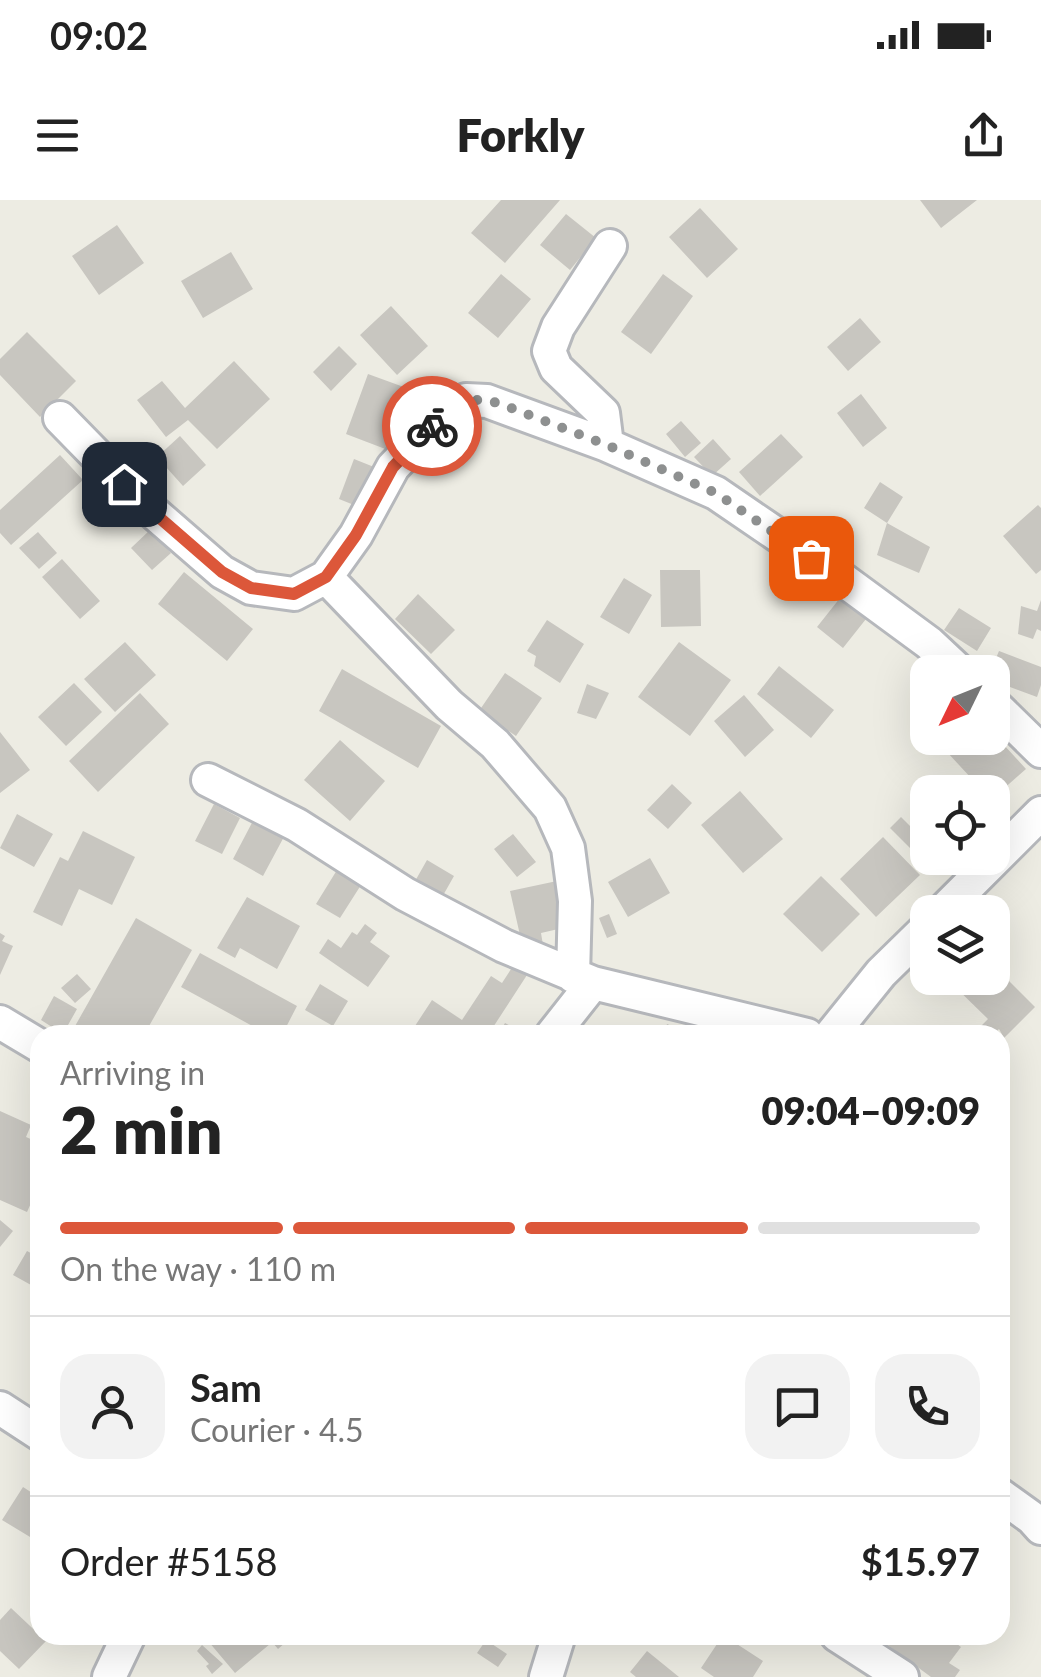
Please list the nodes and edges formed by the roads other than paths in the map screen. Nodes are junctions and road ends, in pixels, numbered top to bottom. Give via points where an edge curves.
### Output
1 (610, 246) dead end
2 (60, 418) dead end
3 (607, 445) junction
4 (326, 577) junction
5 (941, 655) edge
6 (1010, 721) edge
7 (1041, 751) edge
8 (208, 780) dead end
9 (1041, 813) edge
10 (959, 895) edge
11 (910, 945) edge
12 (583, 979) junction
13 (0, 1022) edge
14 (558, 1025) edge
15 (767, 1025) edge
16 (838, 1025) edge
17 (30, 1040) edge
18 (0, 1408) edge
19 (30, 1428) edge
20 (1010, 1502) edge
21 (1041, 1528) edge
22 (124, 1645) edge
23 (556, 1645) edge
24 (852, 1645) edge
25 (108, 1677) edge
26 (546, 1677) edge
27 (902, 1677) edge

1 - 3 street via 549,351 556,368 602,413
2 - 4 street via 222,572 251,588 294,594
3 - 4 street via 488,400 466,400 393,467
3 - 5 street via 716,493
4 - 12 street via 495,744 550,808 568,848
6 - 7 street
8 - 12 street via 297,825 404,894
9 - 10 street
11 - 16 street
12 - 14 street
12 - 15 street
13 - 17 street
18 - 19 street
20 - 21 street
22 - 25 street
23 - 26 street
24 - 27 street

